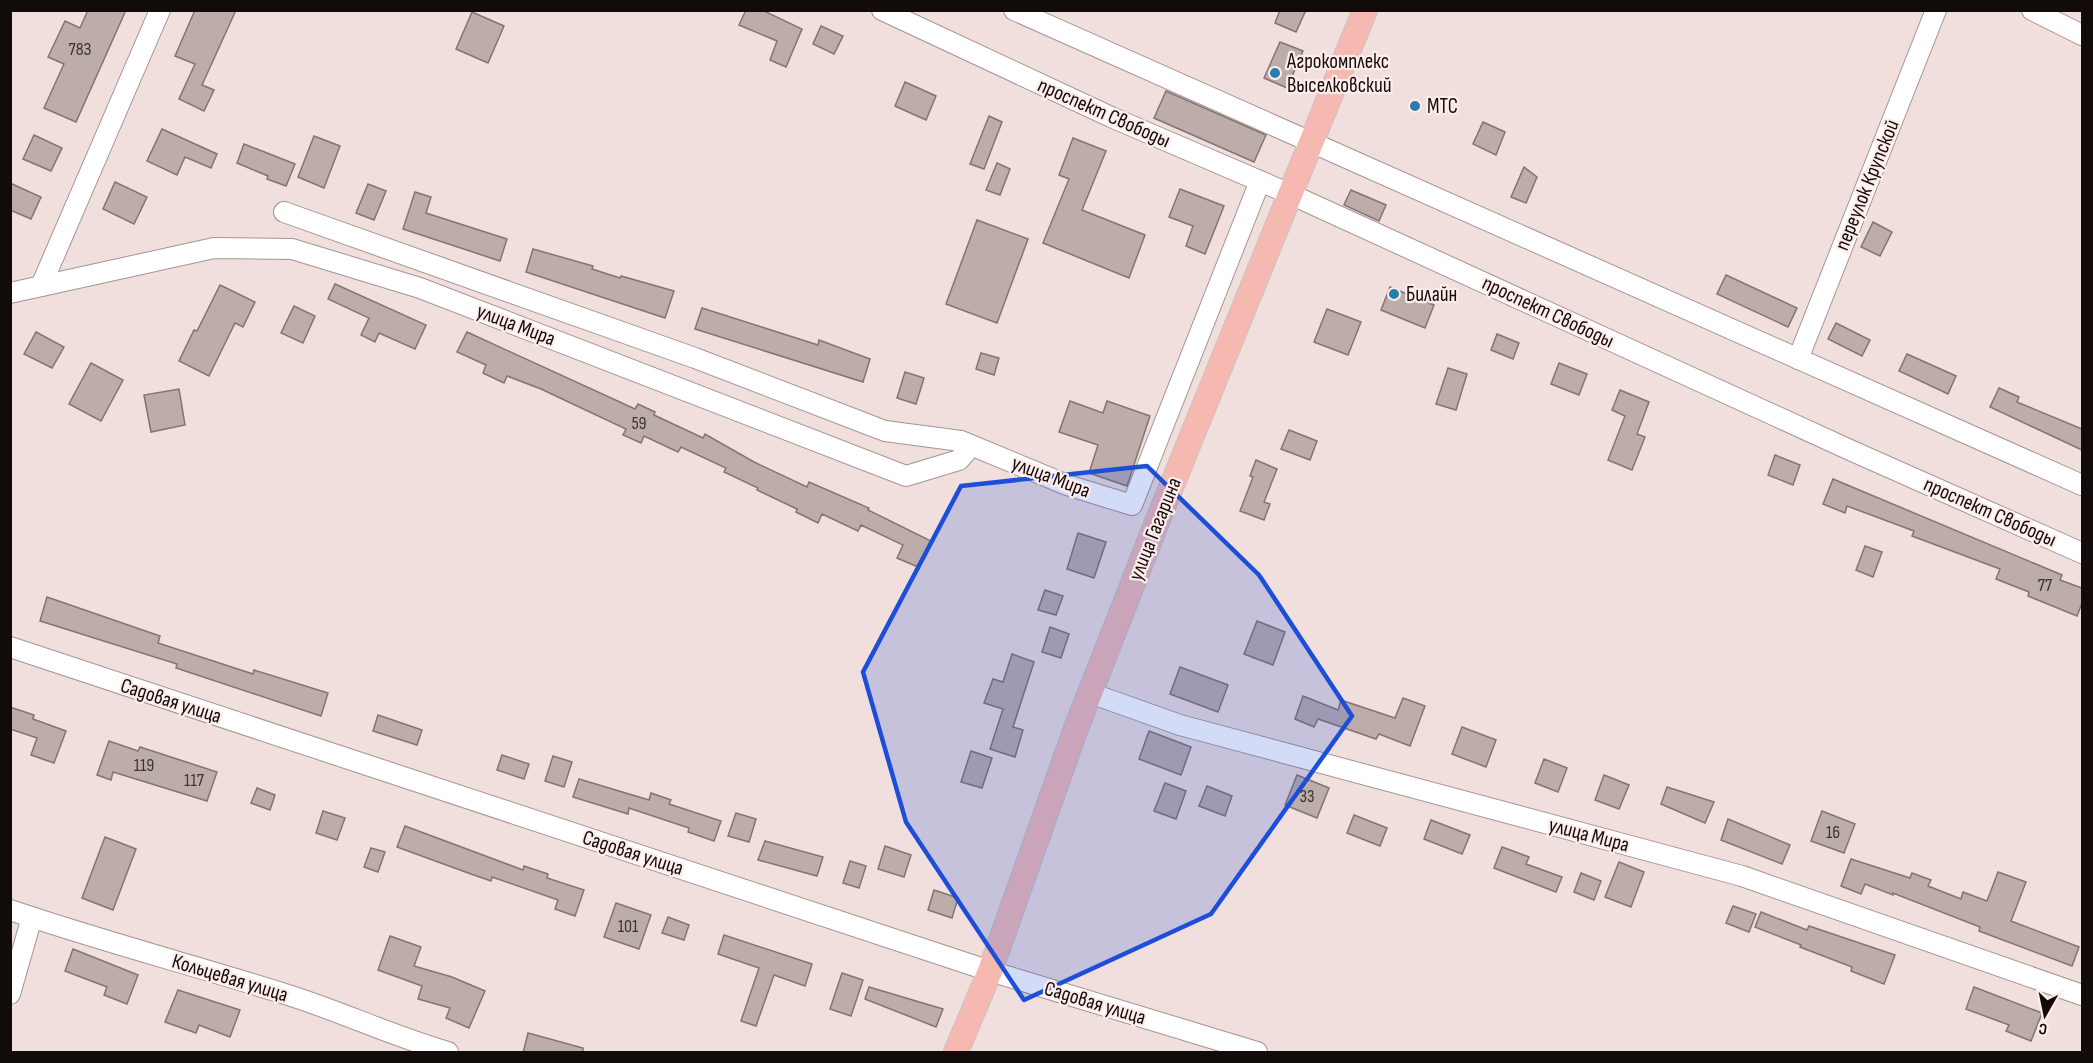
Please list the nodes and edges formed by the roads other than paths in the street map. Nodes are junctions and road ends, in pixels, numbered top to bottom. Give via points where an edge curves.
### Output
1 (160, 10) edge
2 (882, 10) edge
3 (1014, 10) edge
4 (1365, 10) edge
5 (1936, 10) edge
6 (2032, 10) edge
7 (2082, 35) edge
8 (1310, 141) junction
9 (1260, 181) junction
10 (1290, 194) junction
11 (284, 212) dead end
12 (41, 286) junction
13 (10, 293) edge
14 (1798, 359) junction
15 (971, 446) junction
16 (2082, 485) edge
17 (2082, 553) edge
18 (10, 648) edge
19 (1090, 693) junction
20 (10, 910) edge
21 (32, 917) junction
22 (990, 971) junction
23 (10, 994) edge
24 (2082, 995) edge
25 (448, 1053) edge
26 (956, 1053) edge
27 (1257, 1053) edge

1 - 12 street
2 - 9 street, проспект Свободы via 1102,113
3 - 8 street
4 - 8 main road, улица Гагарина
5 - 14 street, переулок Крупской
6 - 7 street
8 - 10 main road, улица Гагарина
8 - 14 street
9 - 10 street, проспект Свободы
9 - 15 street, улица Мира via 1132,505 1067,485
10 - 17 street, проспект Свободы
10 - 19 main road, улица Гагарина
11 - 15 street, улица Мира via 695,358 885,431 961,441
12 - 13 street, улица Мира
12 - 15 street, улица Мира via 214,248 292,249 420,288 906,476 959,460
14 - 16 street
18 - 22 street, Садовая улица
19 - 22 main road, улица Гагарина
19 - 24 street, улица Мира via 1180,725 1742,876
20 - 21 street, Кольцевая улица
21 - 23 street
21 - 25 street, Кольцевая улица via 287,995
22 - 26 main road, улица Гагарина
22 - 27 street, Садовая улица

